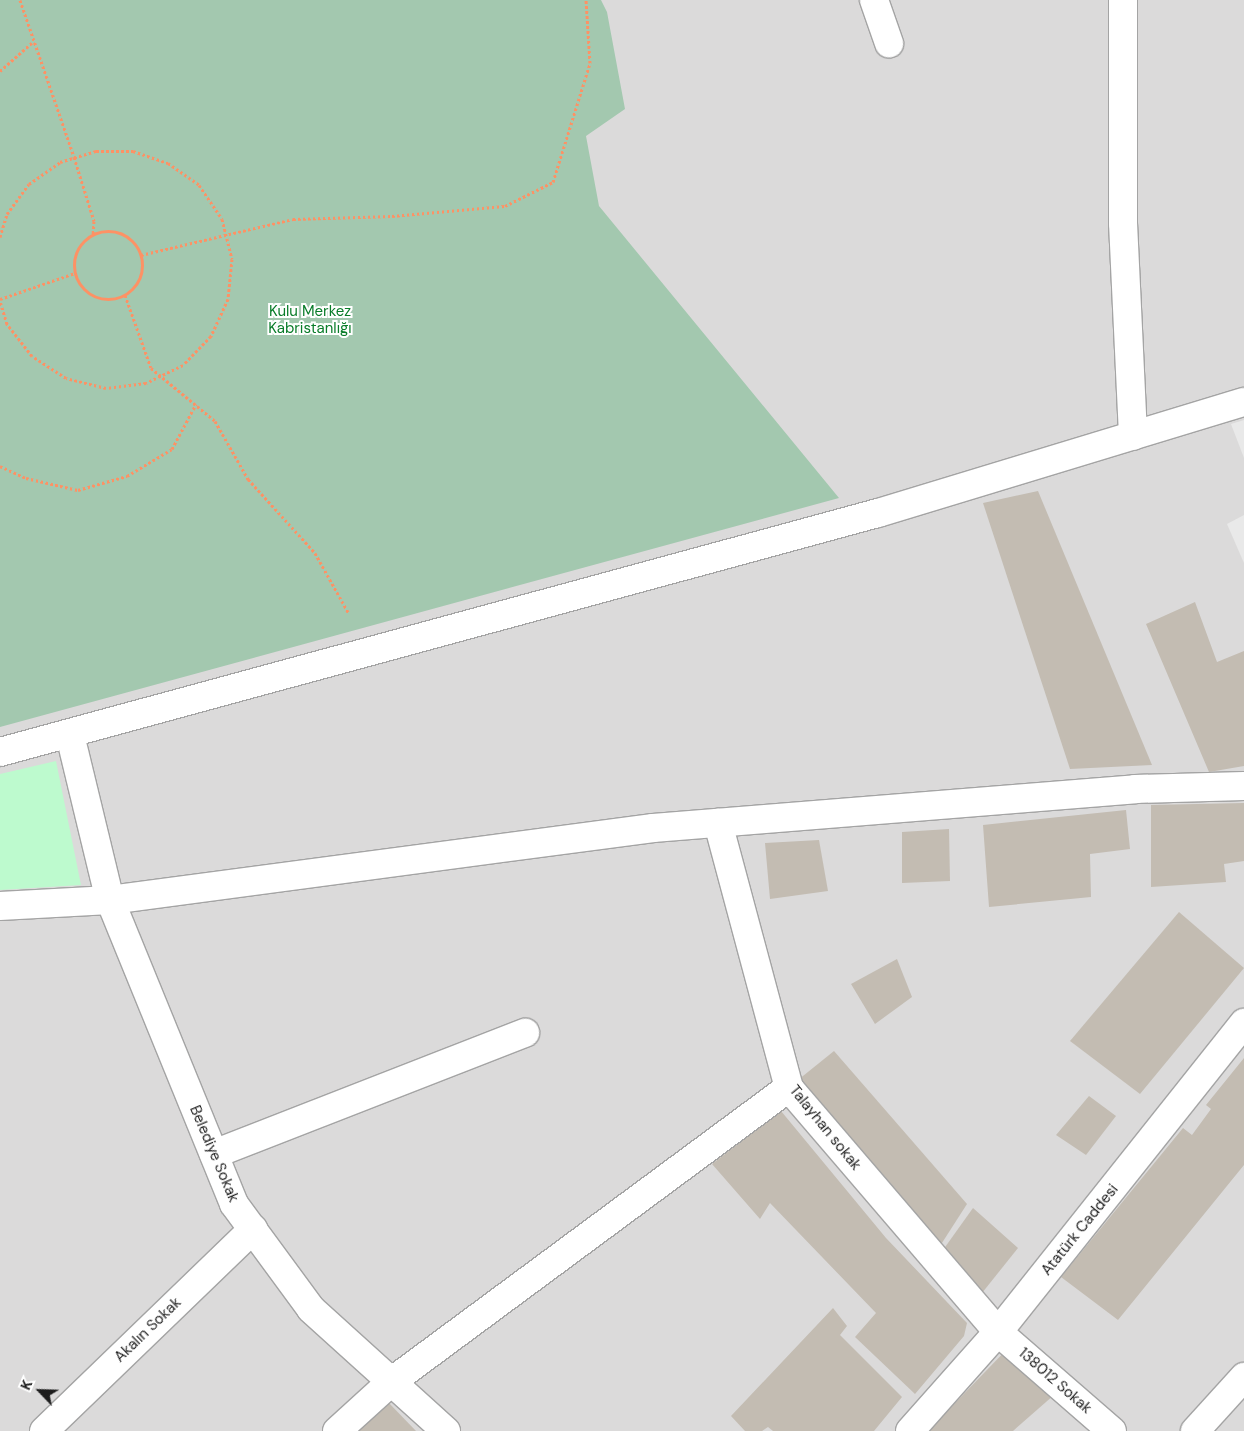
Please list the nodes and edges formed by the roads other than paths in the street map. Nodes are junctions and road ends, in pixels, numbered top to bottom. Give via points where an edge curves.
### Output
1 (874, 0) edge
2 (1123, 0) edge
3 (889, 43) dead end
4 (1244, 402) edge
5 (1133, 436) junction
6 (70, 735) junction
7 (0, 752) edge
8 (1244, 786) edge
9 (718, 823) junction
10 (110, 900) junction
11 (0, 906) edge
12 (1244, 1023) edge
13 (525, 1033) dead end
14 (789, 1088) junction
15 (214, 1154) junction
16 (253, 1229) junction
17 (998, 1332) junction
18 (1244, 1377) edge
19 (391, 1382) junction
20 (44, 1431) edge
21 (337, 1431) edge
22 (446, 1431) edge
23 (910, 1431) edge
24 (1112, 1431) edge
25 (1196, 1431) edge

1 - 3 street
2 - 5 street via 1123,223
4 - 5 street
5 - 6 street via 878,513
6 - 7 street
6 - 10 street, Belediye Sokak
8 - 9 street via 1135,789
9 - 10 street via 653,828
9 - 14 street, Talayhan sokak
10 - 11 street
10 - 15 street, Belediye Sokak
12 - 17 street, Atatürk Caddesi
13 - 15 street
14 - 17 street, Talayhan sokak
14 - 19 street
15 - 16 street, Belediye Sokak via 234,1204
16 - 19 street, Belediye Sokak via 311,1309
16 - 20 street, Akalın Sokak
17 - 23 street, Atatürk Caddesi
17 - 24 street, 138012 Sokak
18 - 25 street
19 - 21 street
19 - 22 street, Belediye Sokak

